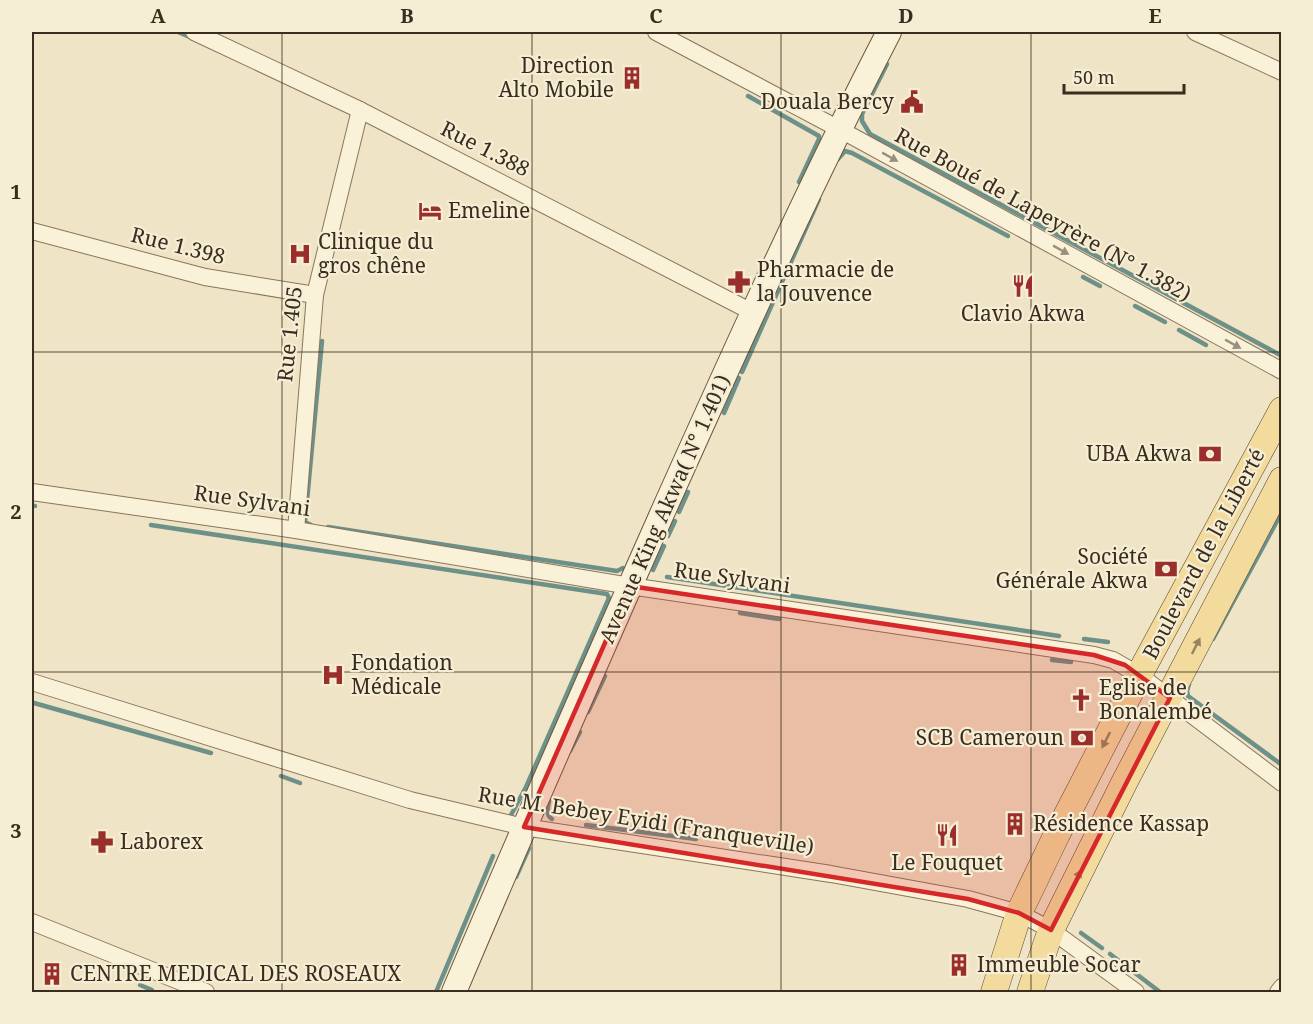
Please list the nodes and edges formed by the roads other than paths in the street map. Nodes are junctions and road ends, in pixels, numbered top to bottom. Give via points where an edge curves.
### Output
1 (194, 32) edge
2 (656, 32) edge
3 (889, 32) edge
4 (1195, 32) edge
5 (1281, 72) edge
6 (360, 110) junction
7 (839, 129) junction
8 (32, 231) edge
9 (315, 295) junction
10 (752, 312) junction
11 (1281, 371) edge
12 (1281, 410) edge
13 (1281, 480) edge
14 (32, 492) edge
15 (296, 530) junction
16 (630, 586) junction
17 (1139, 675) junction
18 (32, 682) edge
19 (1170, 698) junction
20 (1281, 783) edge
21 (524, 827) junction
22 (1019, 914) junction
23 (32, 922) edge
24 (1051, 930) junction
25 (1281, 987) edge
26 (206, 993) edge
27 (454, 993) edge
28 (994, 993) edge
29 (1030, 993) edge
30 (1136, 993) edge
31 (1278, 993) edge

1 - 6 street, Rue 1.388
2 - 7 street, Rue Boué de Lapeyrère (N° 1.382)
3 - 7 street, Avenue King Akwa( N° 1.401)
4 - 5 street
6 - 9 street, Rue 1.405
6 - 10 street, Rue 1.388
7 - 10 street, Avenue King Akwa( N° 1.401)
7 -> 11 street, Rue Boué de Lapeyrère (N° 1.382)
8 - 9 street, Rue 1.398 via 206,278
9 - 15 street, Rue 1.405
10 - 16 street, Avenue King Akwa( N° 1.401)
12 - 17 main road, Boulevard de la Liberté
19 -> 13 main road, Boulevard de la Liberté
14 - 15 street, Rue Sylvani
15 - 16 street, Rue Sylvani
16 - 17 street, Rue Sylvani via 1094,655 1113,660
16 - 21 street, Avenue King Akwa( N° 1.401)
17 - 19 street, Rue Sylvani
17 -> 22 main road, Boulevard de la Liberté
18 - 21 street, Rue M. Bebey Eyidi (Franqueville) via 410,800
19 - 20 street, Rue Sylvani
24 -> 19 main road, Boulevard de la Liberté
21 - 22 street, Rue M. Bebey Eyidi (Franqueville) via 831,874 968,899
21 - 27 street, Avenue King Akwa( N° 1.401)
22 - 24 street, Rue M. Bebey Eyidi (Franqueville)
22 - 28 main road, Boulevard de la Liberté
23 - 26 street
24 - 29 main road, Boulevard de la Liberté
24 - 30 street, Rue M. Bebey Eyidi (Franqueville)
25 - 31 street

